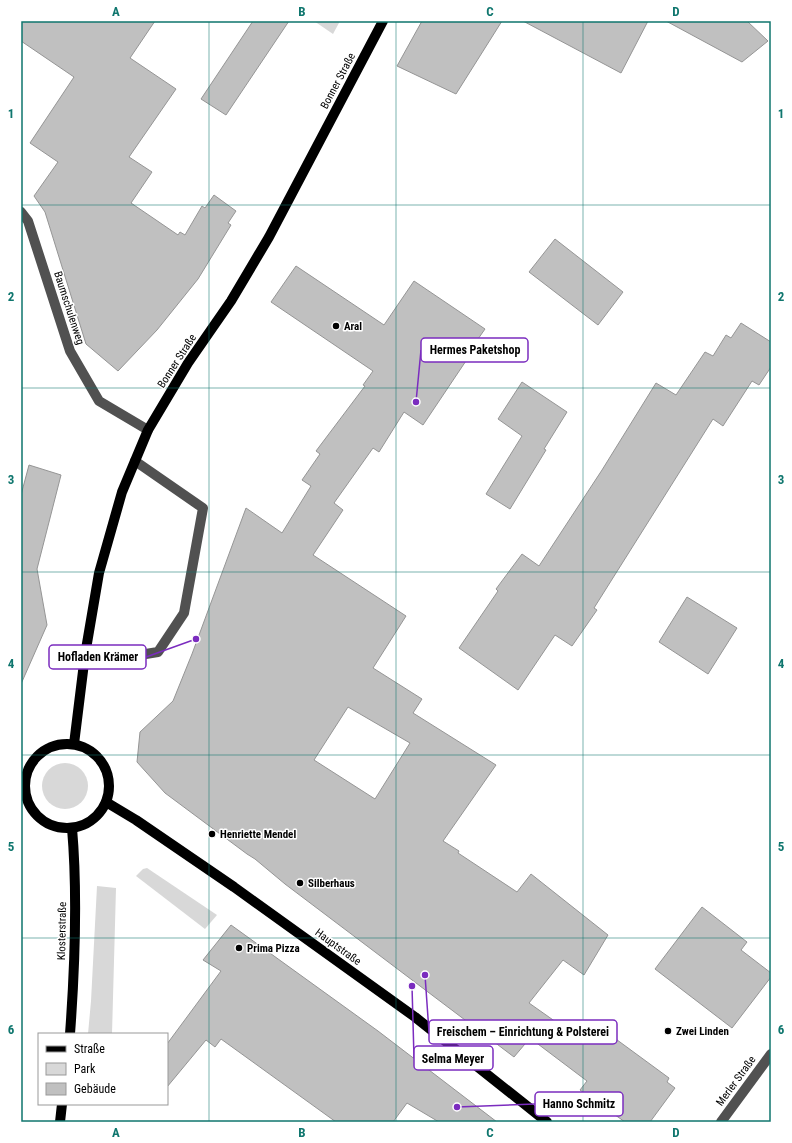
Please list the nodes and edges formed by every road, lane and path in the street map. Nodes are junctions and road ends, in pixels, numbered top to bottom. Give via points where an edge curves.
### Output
1 (383, 21) edge
2 (21, 212) edge
3 (148, 430) junction
4 (135, 461) junction
5 (85, 655) junction
6 (74, 744) junction
7 (23, 792) edge
8 (106, 802) junction
9 (72, 828) junction
10 (70, 1033) edge
11 (771, 1054) edge
12 (62, 1105) edge
13 (60, 1122) edge
14 (547, 1122) edge
15 (721, 1122) edge

1 - 3 main road, Bonner Straße via 269,237
2 - 3 street, Baumschulenweg via 28,221 70,351 100,401
3 - 4 main road, Bonner Straße
4 - 5 main road, Bonner Straße via 122,492 99,572
4 - 5 street via 203,508 184,613 158,652 115,659
5 - 6 main road, Bonner Straße
6 - 7 main road via 55,746 39,754 28,769
6 - 8 main road via 94,754 106,771 109,792
7 - 9 main road via 38,818 62,829
8 - 9 main road via 93,820
8 - 14 main road, Hauptstraße via 234,887 408,1012
9 - 10 main road, Klosterstraße via 75,875 74,985
11 - 15 street, Merler Straße
12 - 13 main road

